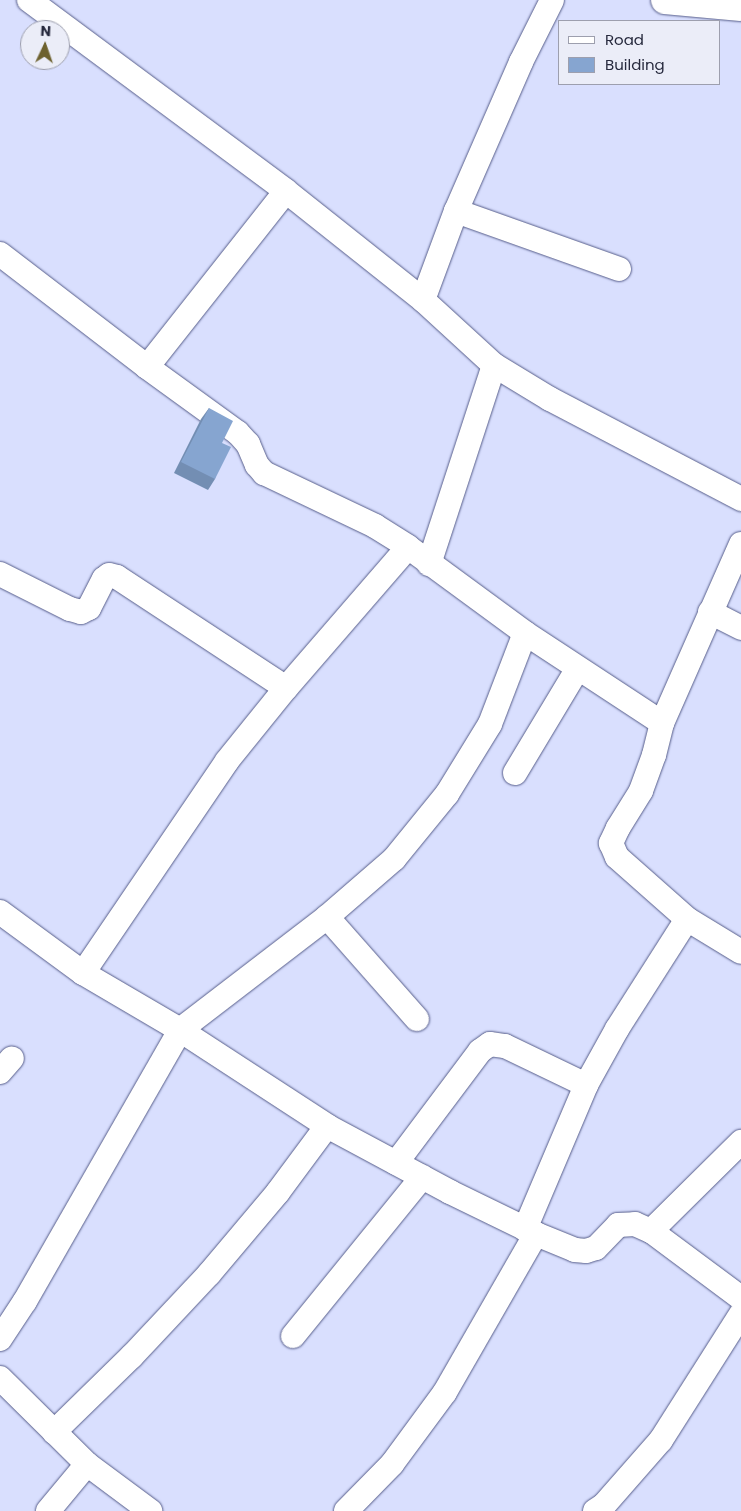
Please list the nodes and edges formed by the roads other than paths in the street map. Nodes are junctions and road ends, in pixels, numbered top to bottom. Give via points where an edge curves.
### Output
1 (29, 0) edge
2 (552, 0) edge
3 (665, 0) edge
4 (741, 6) edge
5 (286, 190) junction
6 (456, 211) junction
7 (0, 254) edge
8 (619, 269) dead end
9 (423, 300) junction
10 (494, 365) junction
11 (148, 367) junction
12 (741, 499) edge
13 (741, 544) edge
14 (408, 547) junction
15 (429, 564) junction
16 (0, 574) edge
17 (710, 612) junction
18 (741, 628) edge
19 (525, 633) junction
20 (578, 668) junction
21 (286, 688) junction
22 (662, 723) junction
23 (515, 773) dead end
24 (0, 912) edge
25 (326, 917) junction
26 (686, 919) junction
27 (741, 952) edge
28 (83, 973) junction
29 (417, 1019) dead end
30 (180, 1030) junction
31 (586, 1085) junction
32 (327, 1126) junction
33 (741, 1142) edge
34 (396, 1163) junction
35 (422, 1177) junction
36 (651, 1231) junction
37 (531, 1232) junction
38 (741, 1298) edge
39 (741, 1314) edge
40 (293, 1336) dead end
41 (0, 1339) edge
42 (0, 1378) edge
43 (54, 1432) junction
44 (87, 1464) junction
45 (48, 1511) edge
46 (150, 1511) edge
47 (346, 1511) edge
48 (595, 1511) edge

1 - 5 street
2 - 6 street via 521,62
3 - 4 street
5 - 9 street
5 - 11 street
6 - 8 street
6 - 9 street
7 - 11 street
9 - 10 street
10 - 12 street
10 - 15 street
11 - 14 street via 238,433 264,473 375,526
13 - 17 street
14 - 15 street
14 - 21 street
15 - 19 street
16 - 21 street via 81,612 89,608 104,579 117,577
17 - 18 street
17 - 22 street
19 - 20 street
19 - 25 street via 490,724 447,794 394,859
20 - 22 street
20 - 23 street
21 - 28 street via 227,762
22 - 26 street via 641,791 611,843 618,857
24 - 28 street
25 - 29 street
25 - 30 street
26 - 27 street
26 - 31 street
28 - 30 street
30 - 32 street
30 - 41 street
31 - 34 street via 505,1046 490,1044 480,1051
31 - 37 street
32 - 34 street
32 - 43 street via 278,1192 209,1274
33 - 36 street
34 - 35 street
35 - 37 street
35 - 40 street
36 - 37 street via 635,1224 618,1225 596,1248 586,1252
36 - 38 street
37 - 47 street via 445,1392 392,1464
39 - 48 street via 661,1440 604,1505
42 - 43 street
43 - 44 street
44 - 45 street
44 - 46 street

